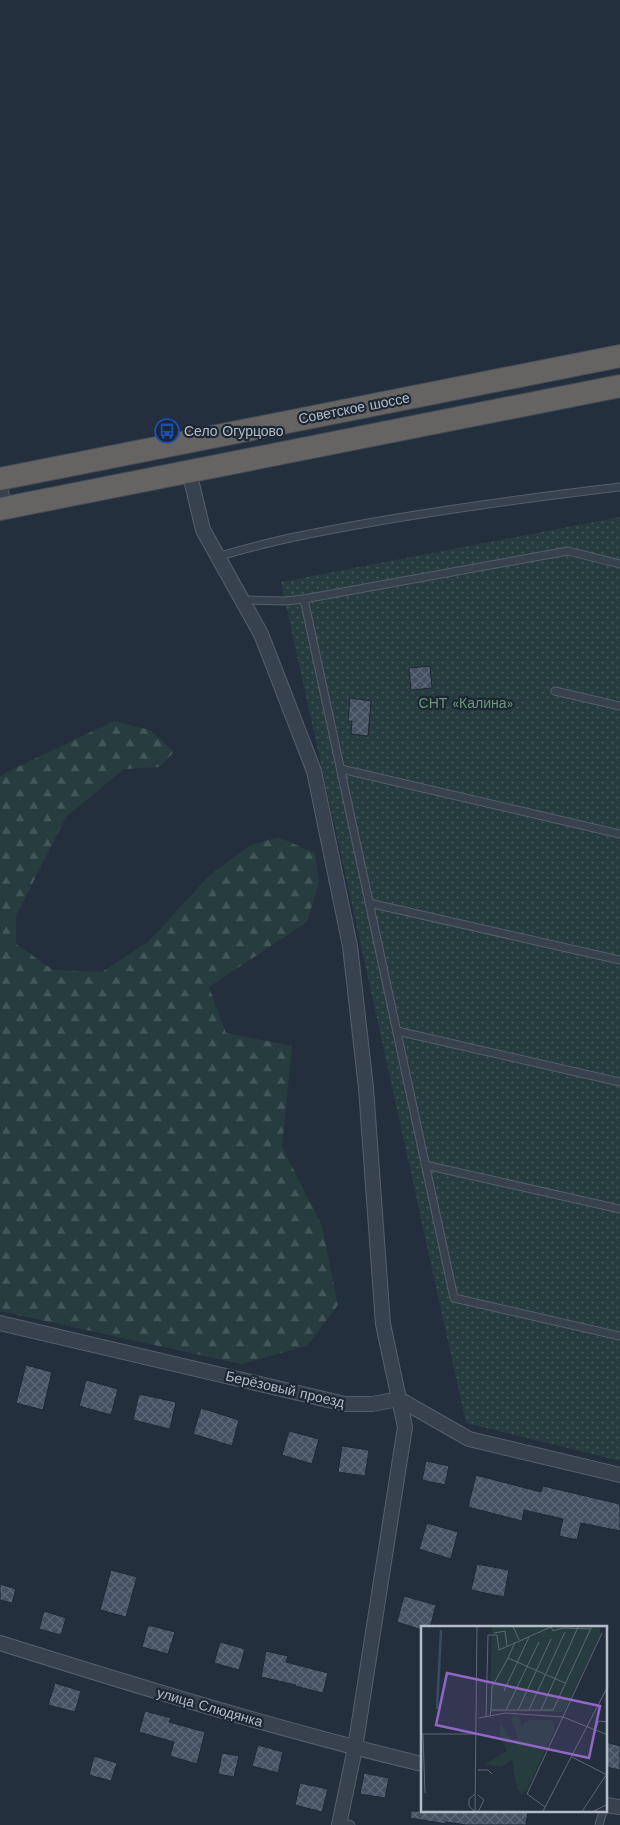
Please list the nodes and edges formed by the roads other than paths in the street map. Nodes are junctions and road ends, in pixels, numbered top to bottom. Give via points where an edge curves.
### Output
1 (620, 356) edge
2 (620, 386) edge
3 (189, 472) junction
4 (0, 479) edge
5 (620, 487) edge
6 (1, 503) edge
7 (217, 557) junction
8 (620, 564) edge
9 (304, 599) junction
10 (242, 600) junction
11 (556, 691) dead end
12 (620, 706) edge
13 (340, 769) junction
14 (620, 834) edge
15 (369, 903) junction
16 (620, 960) edge
17 (397, 1031) junction
18 (620, 1082) edge
19 (425, 1165) junction
20 (620, 1210) edge
21 (0, 1323) edge
22 (620, 1336) edge
23 (399, 1399) junction
24 (620, 1475) edge
25 (0, 1643) edge
26 (355, 1748) junction
27 (421, 1764) edge
28 (603, 1812) edge
29 (343, 1824) edge
30 (599, 1825) edge

1 - 4 highway, Советское шоссе
2 - 3 highway
3 - 6 highway
3 - 7 street via 203,530
5 - 7 lane via 373,522 289,538
7 - 10 street
8 - 9 lane via 568,550
9 - 10 lane
9 - 13 lane
10 - 23 street via 261,634 314,771 350,946 366,1088 383,1324
11 - 12 lane
13 - 14 lane
13 - 15 lane
15 - 16 lane
15 - 17 lane
17 - 18 lane
17 - 19 lane
19 - 20 lane
19 - 22 lane via 454,1298
21 - 23 street, Берёзовый проезд via 345,1404
23 - 24 street via 469,1439
23 - 26 street via 405,1427
25 - 26 street, улица Слюдянка via 167,1696
26 - 27 street, улица Слюдянка
26 - 29 street
28 - 30 lane

